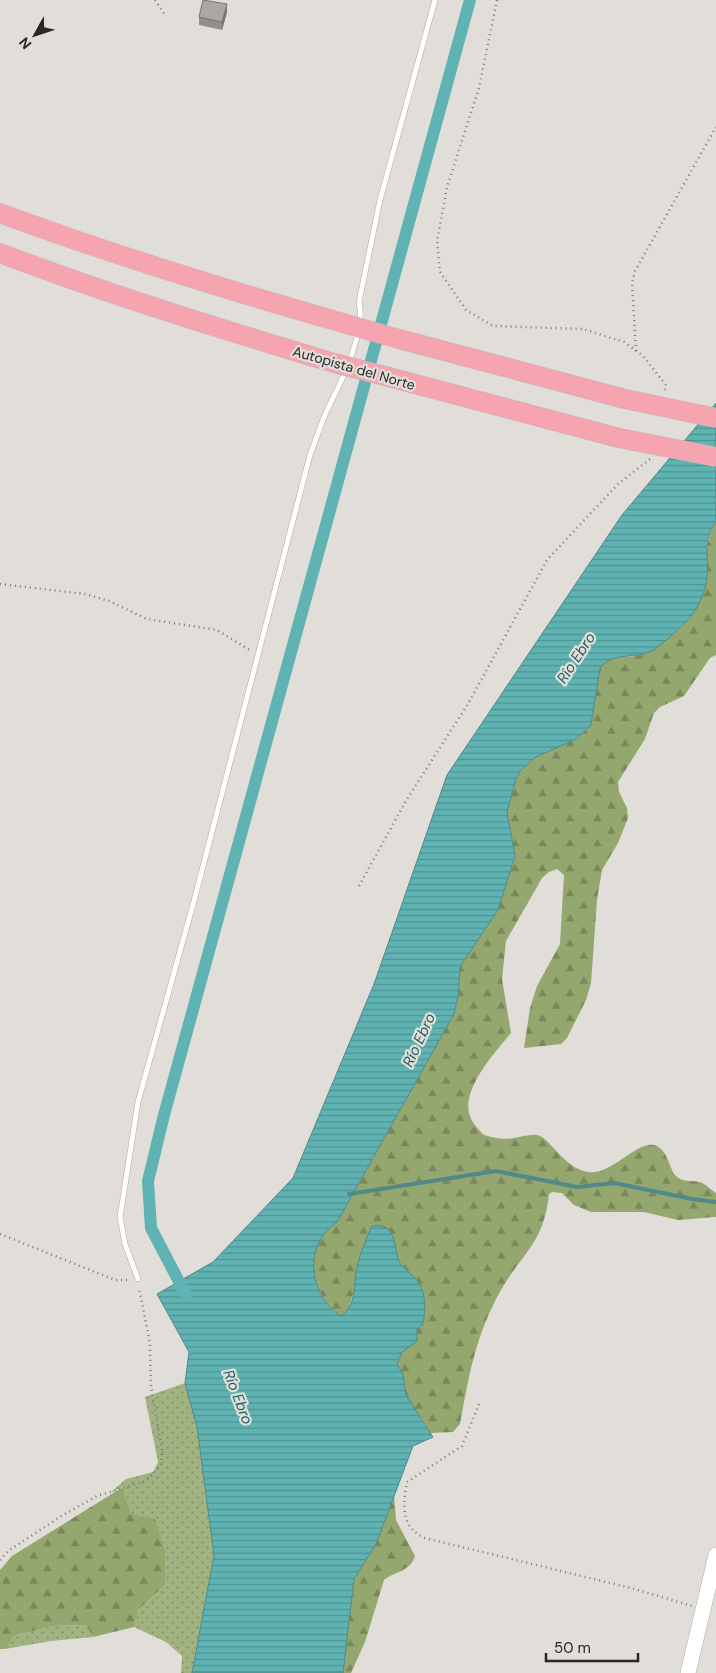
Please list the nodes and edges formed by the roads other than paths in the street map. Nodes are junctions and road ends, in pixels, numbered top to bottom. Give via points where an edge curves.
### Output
1 (435, 0) edge
2 (0, 213) edge
3 (0, 253) edge
4 (716, 418) edge
5 (716, 458) edge
6 (138, 1280) road end
7 (716, 1555) edge
8 (688, 1673) edge

1 - 6 lane via 380,200 359,302 361,310 354,346 341,385 310,455 138,1102 120,1217 125,1244
2 - 4 highway, bridge via 212,286 625,399
3 - 5 highway, Autopista del Norte, bridge via 201,324 334,363 619,438
7 - 8 street

